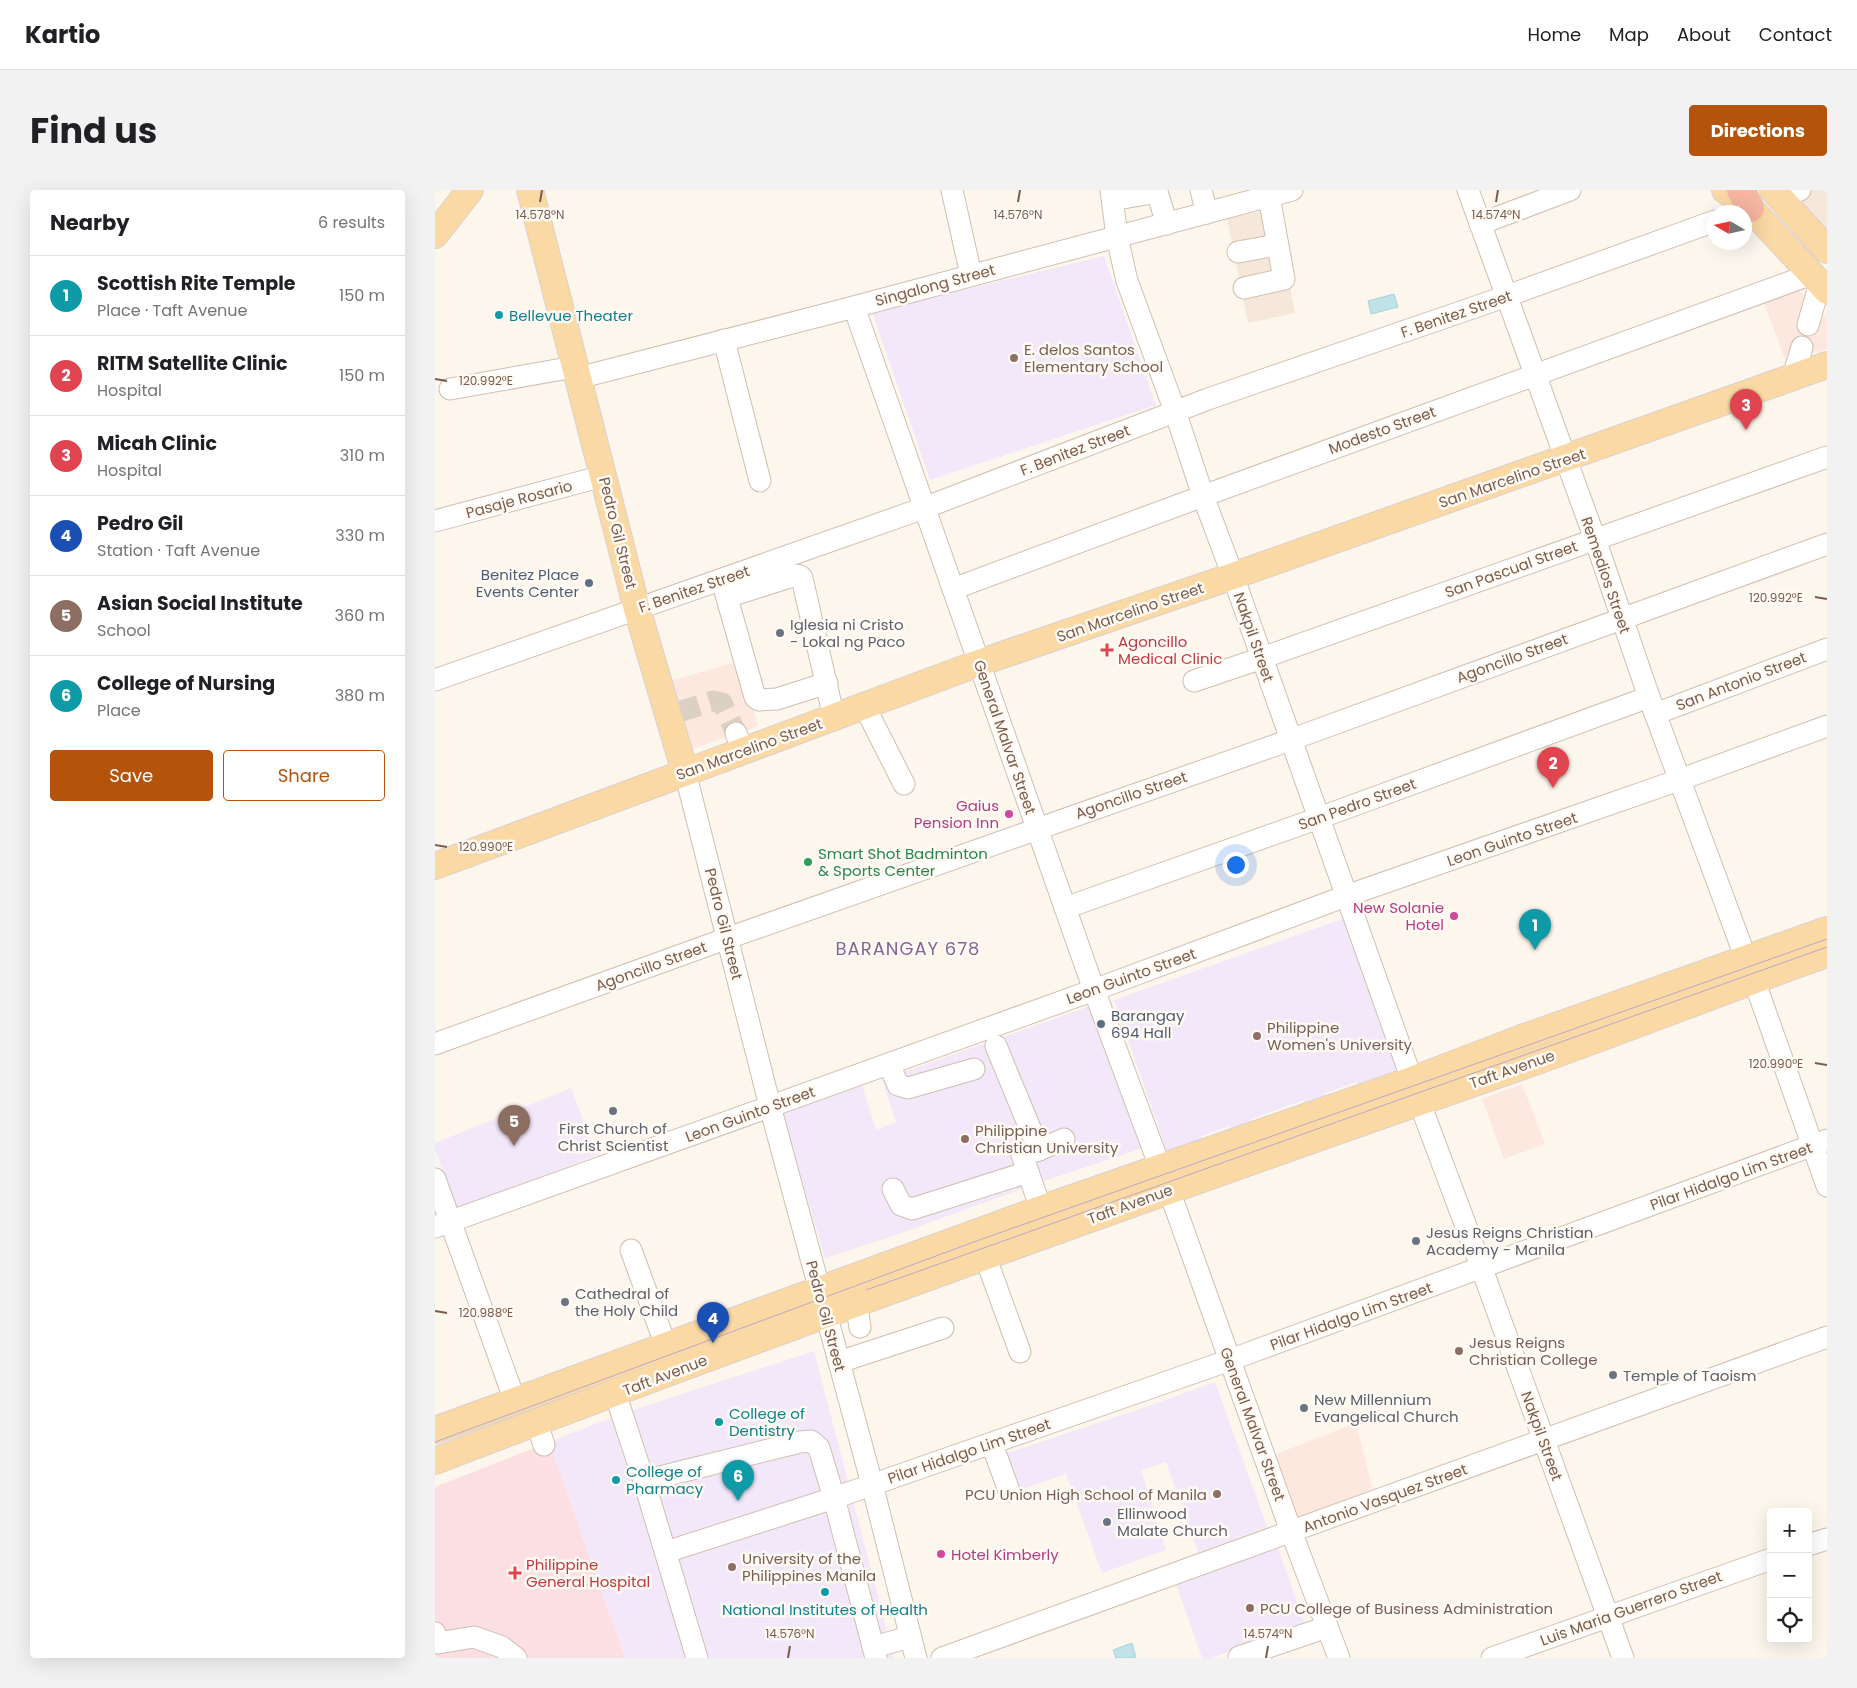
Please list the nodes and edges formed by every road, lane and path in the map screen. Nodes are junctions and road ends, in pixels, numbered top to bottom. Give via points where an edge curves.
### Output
1 (470, 190) edge
2 (530, 190) edge
3 (952, 190) edge
4 (1201, 190) edge
5 (1292, 190) edge
6 (1468, 190) edge
7 (1570, 190) edge
8 (1725, 190) edge
9 (1784, 192) edge
10 (1117, 194) edge
11 (1269, 196) junction
12 (1743, 203) edge
13 (1207, 213) junction
14 (1167, 224) junction
15 (1480, 224) junction
16 (1707, 224) edge
17 (435, 236) edge
18 (1117, 237) junction
19 (1277, 245) junction
20 (1827, 250) edge
21 (1238, 252) dead end
22 (971, 275) junction
23 (1820, 283) edge
24 (1244, 288) dead end
25 (1507, 296) junction
26 (854, 307) junction
27 (1809, 325) dead end
28 (724, 340) junction
29 (1802, 347) dead end
30 (1827, 365) edge
31 (576, 373) junction
32 (1535, 374) junction
33 (1793, 378) junction
34 (450, 389) dead end
35 (1175, 411) junction
36 (1827, 457) edge
37 (1566, 458) junction
38 (603, 476) junction
39 (760, 481) dead end
40 (1203, 496) junction
41 (925, 508) junction
42 (435, 521) edge
43 (1595, 539) junction
44 (1827, 544) edge
45 (1233, 576) junction
46 (725, 588) junction
47 (953, 589) junction
48 (637, 609) junction
49 (1621, 618) junction
50 (1827, 648) edge
51 (1262, 658) junction
52 (979, 663) junction
53 (435, 680) edge
54 (1194, 681) dead end
55 (827, 683) junction
56 (866, 706) junction
57 (1652, 706) junction
58 (834, 718) junction
59 (1827, 726) edge
60 (1290, 740) junction
61 (685, 772) junction
62 (1679, 780) junction
63 (904, 784) dead end
64 (1319, 818) junction
65 (1037, 828) junction
66 (435, 866) edge
67 (1346, 896) junction
68 (1065, 908) junction
69 (1827, 930) edge
70 (728, 938) junction
71 (1827, 954) edge
72 (1750, 969) junction
73 (1094, 990) junction
74 (435, 1044) edge
75 (996, 1046) dead end
76 (889, 1064) junction
77 (974, 1069) dead end
78 (1415, 1090) junction
79 (770, 1106) junction
80 (1064, 1139) dead end
81 (1820, 1143) edge
82 (1039, 1150) junction
83 (1028, 1172) junction
84 (1165, 1178) junction
85 (435, 1179) edge
86 (1827, 1186) edge
87 (893, 1189) dead end
88 (1041, 1209) junction
89 (443, 1224) edge
90 (631, 1250) dead end
91 (985, 1256) junction
92 (1482, 1269) junction
93 (823, 1302) junction
94 (857, 1323) junction
95 (943, 1328) dead end
96 (1827, 1337) edge
97 (666, 1346) junction
98 (1020, 1352) dead end
99 (837, 1354) junction
100 (1230, 1360) junction
101 (615, 1394) junction
102 (515, 1401) junction
103 (435, 1430) edge
104 (1543, 1440) junction
105 (992, 1444) junction
106 (435, 1461) edge
107 (644, 1481) junction
108 (872, 1484) junction
109 (1009, 1491) dead end
110 (834, 1498) junction
111 (1291, 1532) junction
112 (1827, 1539) edge
113 (1812, 1544) edge
114 (666, 1552) junction
115 (1767, 1560) edge
116 (1607, 1617) junction
117 (1327, 1627) junction
118 (910, 1636) junction
119 (436, 1640) edge
120 (874, 1652) edge
121 (1239, 1657) edge
122 (516, 1658) edge
123 (697, 1658) edge
124 (916, 1658) edge
125 (942, 1658) edge
126 (1339, 1658) edge
127 (1492, 1658) edge
128 (1623, 1658) edge

1 - 17 main road
2 - 31 main road, Pedro Gil Street
3 - 22 street
4 - 13 street
5 - 11 street, Singalong Street
6 - 15 street, Remedios Street
7 - 15 street
8 - 12 main road
9 - 20 main road
10 - 14 street via 1158,195
10 - 18 street, Nakpil Street
11 - 13 street, Singalong Street
11 - 19 street
12 - 23 main road
13 - 14 street, Singalong Street
14 - 18 street, Singalong Street
15 - 25 street, Remedios Street
16 - 25 street, F. Benitez Street
18 - 22 street, Singalong Street
18 - 35 street, Nakpil Street via 1127,281
19 - 21 street
19 - 24 street via 1284,279
22 - 26 street, Singalong Street
23 - 27 street
23 - 32 street, Modesto Street
25 - 32 street, Remedios Street
25 - 35 street, F. Benitez Street
26 - 28 street, Singalong Street
26 - 41 street, General Malvar Street
28 - 31 street, Singalong Street
28 - 39 street
29 - 33 street
30 - 33 main road, San Marcelino Street
31 - 34 street, Singalong Street
31 - 38 main road, Pedro Gil Street
32 - 37 street, Remedios Street
32 - 40 street, Modesto Street
33 - 37 main road, San Marcelino Street
35 - 40 street, Nakpil Street
35 - 41 street, F. Benitez Street
36 - 43 street, San Pascual Street
37 - 43 street, Remedios Street
37 - 45 main road, San Marcelino Street
38 - 42 street, Pasaje Rosario
38 - 48 main road, Pedro Gil Street
40 - 45 street, Nakpil Street
40 - 47 street, Modesto Street
41 - 46 street, F. Benitez Street
41 - 47 street, General Malvar Street
43 - 49 street, Remedios Street
43 - 51 street, San Pascual Street
44 - 49 street, Agoncillo Street
45 - 51 street, Nakpil Street
45 - 52 main road, San Marcelino Street
46 - 48 street, F. Benitez Street
46 - 55 street via 800,576
46 - 55 street via 755,697 759,700 777,699
47 - 52 street, General Malvar Street
48 - 53 street, F. Benitez Street
48 - 61 main road, Pedro Gil Street via 674,713
49 - 57 street, Remedios Street
49 - 60 street, Agoncillo Street
50 - 57 street, San Antonio Street
51 - 54 street, San Pascual Street
51 - 60 street, Nakpil Street
52 - 56 main road, San Marcelino Street
52 - 65 street, General Malvar Street
55 - 58 street
56 - 58 main road, San Marcelino Street
56 - 63 street
57 - 62 street, Remedios Street
57 - 64 street, San Pedro Street
58 - 61 main road, San Marcelino Street via 740,742
59 - 62 street, Leon Guinto Street
60 - 64 street, Nakpil Street
60 - 65 street, Agoncillo Street
61 - 66 main road, San Marcelino Street
61 - 70 street, Pedro Gil Street
62 - 67 street, Leon Guinto Street
62 - 72 street, Remedios Street
64 - 67 street, Nakpil Street
64 - 68 street, San Pedro Street
65 - 68 street, General Malvar Street
65 - 70 street, Agoncillo Street
67 - 73 street, Leon Guinto Street
67 - 78 street, Nakpil Street
68 - 73 street, General Malvar Street
69 - 72 main road, Taft Avenue
70 - 74 street, Agoncillo Street
70 - 79 street, Pedro Gil Street
71 - 72 main road, Taft Avenue
72 - 78 main road, Taft Avenue via 1522,1038
72 - 81 street, Remedios Street
73 - 76 street, Leon Guinto Street
73 - 84 street, General Malvar Street
75 - 82 street
76 - 77 street via 898,1085 908,1088
76 - 79 street, Leon Guinto Street
78 - 84 main road, Taft Avenue
78 - 92 street, Nakpil Street
79 - 89 street, Leon Guinto Street
79 - 93 street, Pedro Gil Street
80 - 82 street
81 - 86 street, Remedios Street
81 - 92 street, Pilar Hidalgo Lim Street
82 - 83 street via 1022,1155
83 - 87 street via 912,1209 901,1205
83 - 88 street
84 - 88 main road, Taft Avenue
84 - 91 main road, Taft Avenue
84 - 100 street, General Malvar Street
85 - 89 street
88 - 93 main road, Taft Avenue
89 - 102 street
90 - 97 street
91 - 94 main road, Taft Avenue
91 - 98 street
92 - 100 street, Pilar Hidalgo Lim Street
92 - 104 street, Nakpil Street
93 - 94 main road, Taft Avenue
93 - 97 main road, Taft Avenue
93 - 99 street, Pedro Gil Street
93 - 101 main road, Taft Avenue
94 - 99 street via 852,1342
95 - 99 street
96 - 104 street, Antonio Vasquez Street
97 - 102 main road, Taft Avenue
99 - 108 street, Pedro Gil Street
100 - 105 street, Pilar Hidalgo Lim Street
100 - 111 street, General Malvar Street
101 - 106 main road, Taft Avenue via 540,1434
101 - 107 street
102 - 103 main road, Taft Avenue
104 - 111 street, Antonio Vasquez Street
104 - 116 street, Nakpil Street
105 - 108 street, Pilar Hidalgo Lim Street
105 - 109 street
107 - 110 street via 800,1442 811,1442 819,1448
107 - 114 street
108 - 110 street, Pilar Hidalgo Lim Street
108 - 118 street, Pedro Gil Street
110 - 114 street, Pilar Hidalgo Lim Street
110 - 120 street
111 - 117 street, General Malvar Street
111 - 125 street, Antonio Vasquez Street
112 - 113 street
114 - 123 street
115 - 116 street, Luis Maria Guerrero Street
116 - 127 street, Luis Maria Guerrero Street
116 - 128 street, Nakpil Street
117 - 121 street
117 - 126 street, General Malvar Street
118 - 120 street
118 - 124 street, Pedro Gil Street
119 - 122 street via 474,1637 503,1647

